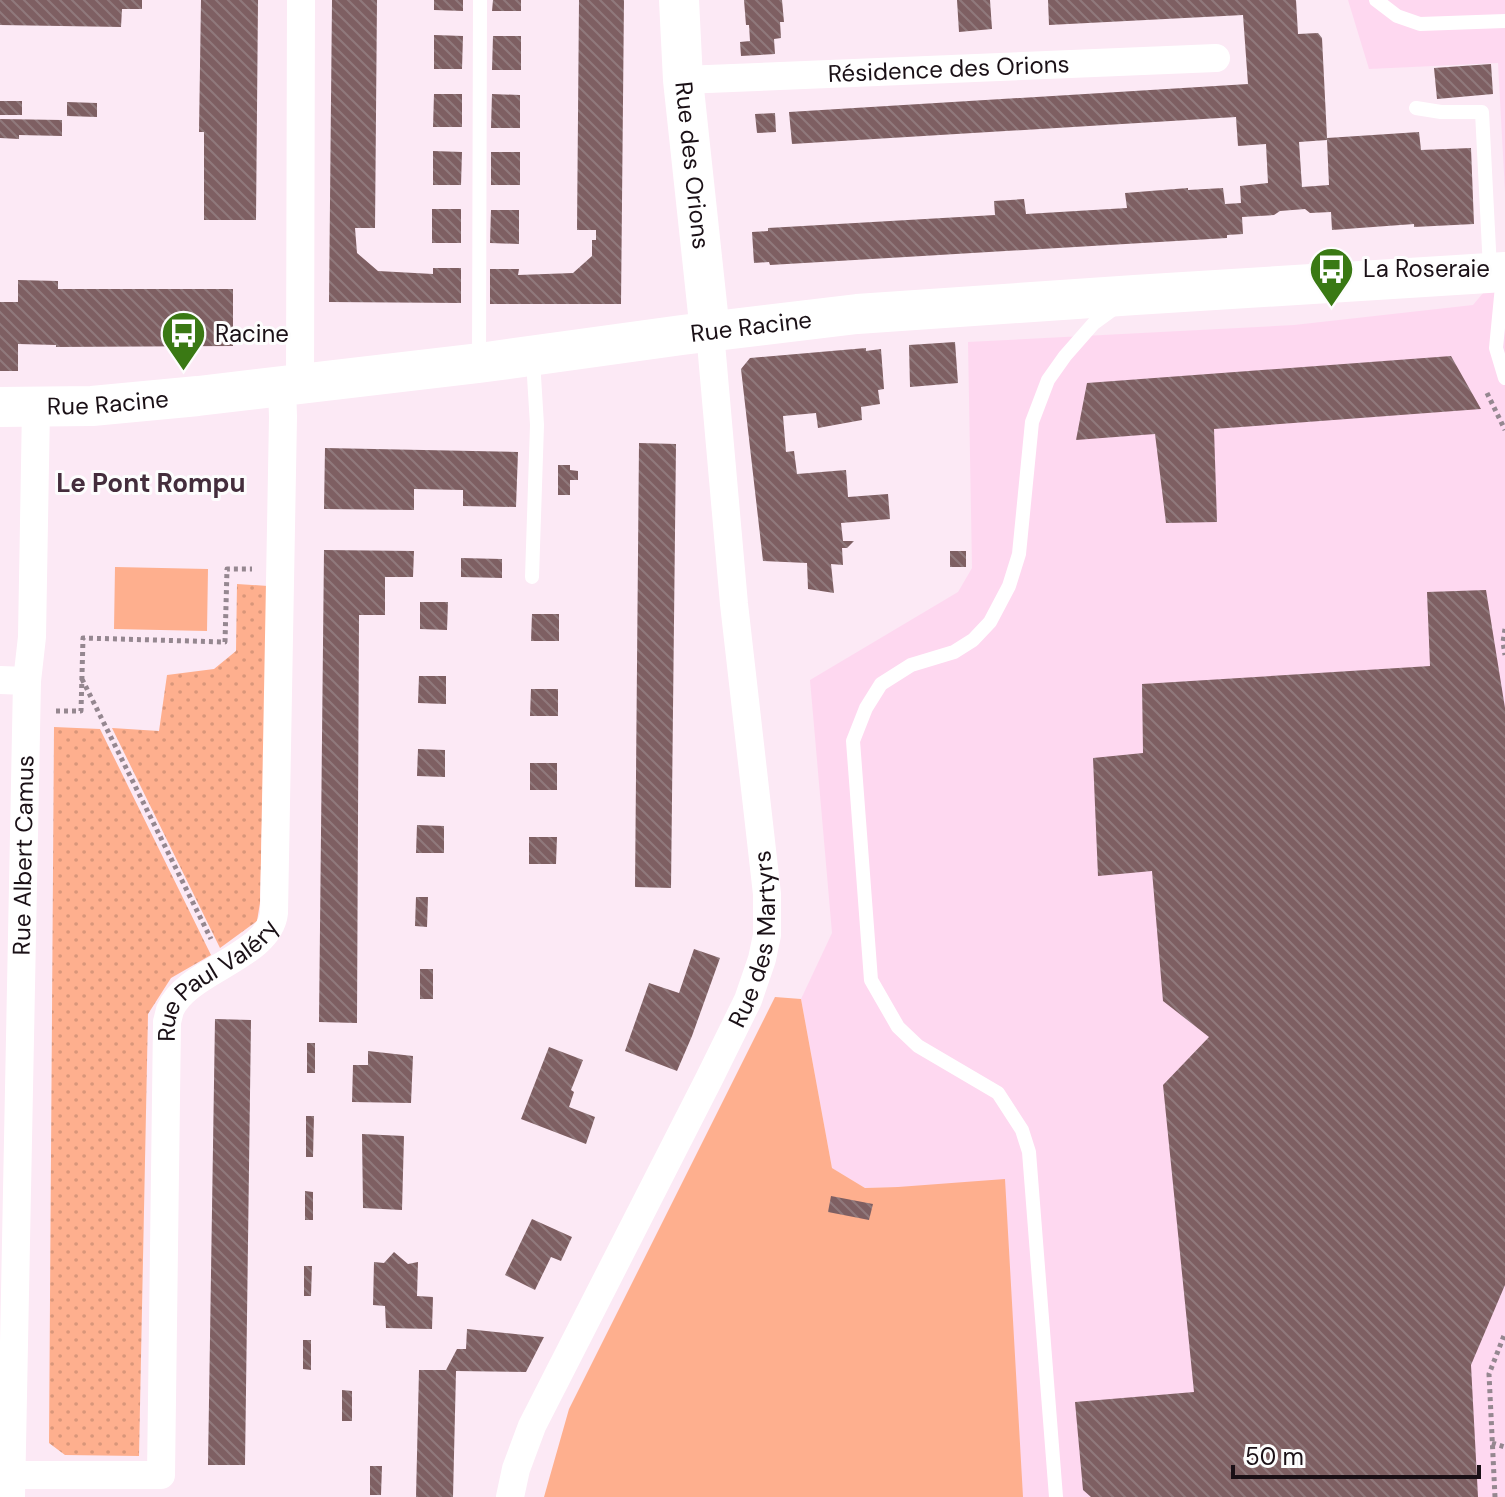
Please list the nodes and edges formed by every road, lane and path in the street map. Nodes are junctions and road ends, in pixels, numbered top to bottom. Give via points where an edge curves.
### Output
1 (301, 0) edge
2 (480, 0) edge
3 (679, 0) edge
4 (1376, 0) edge
5 (1505, 21) edge
6 (1216, 58) dead end
7 (683, 80) junction
8 (1416, 108) dead end
9 (1501, 272) edge
10 (1135, 295) junction
11 (710, 332) junction
12 (533, 355) junction
13 (479, 363) junction
14 (1505, 378) edge
15 (291, 385) junction
16 (18, 407) edge
17 (281, 570) junction
18 (532, 577) dead end
19 (1505, 629) edge
20 (1505, 655) edge
21 (82, 678) junction
22 (14, 681) edge
23 (27, 710) junction
24 (224, 964) junction
25 (1505, 1333) edge
26 (1492, 1443) junction
27 (1505, 1447) edge
28 (11, 1486) edge
29 (510, 1497) edge
30 (1056, 1497) edge
31 (1495, 1497) edge

1 - 15 street, Rue Paul Valéry
2 - 13 lane
3 - 7 street, Rue des Orions
4 - 5 lane via 1420,24
6 - 7 street, Résidence des Orions
7 - 11 street, Rue des Orions
8 - 9 lane via 1482,112
9 - 10 street, Rue Racine
9 - 14 lane via 1496,348
10 - 11 street, Rue Racine via 857,314
10 - 30 lane via 1094,323 1048,380 1032,422 1019,554 990,622 954,652 911,665 881,684 853,741 871,980 898,1027 918,1046 998,1093 1022,1130 1029,1152
11 - 12 street, Rue Racine
11 - 29 street, Rue des Martyrs via 767,935 748,1000 532,1426
12 - 13 street, Rue Racine
12 - 18 lane via 537,425
13 - 15 street, Rue Racine
15 - 16 street, Rue Racine via 92,406
15 - 17 street, Rue Paul Valéry via 283,417
16 - 22 street, Rue Albert Camus via 32,637
17 - 21 path via 227,569 225,642 83,638
17 - 24 street, Rue Paul Valéry via 273,921 264,936
19 - 20 path
21 - 23 path via 81,711
21 - 24 path
22 - 23 street, Rue Albert Camus
23 - 28 street, Rue Albert Camus
24 - 28 street, Rue Paul Valéry via 185,991 167,1022 161,1475
25 - 26 path via 1489,1374
26 - 27 path
26 - 31 path

